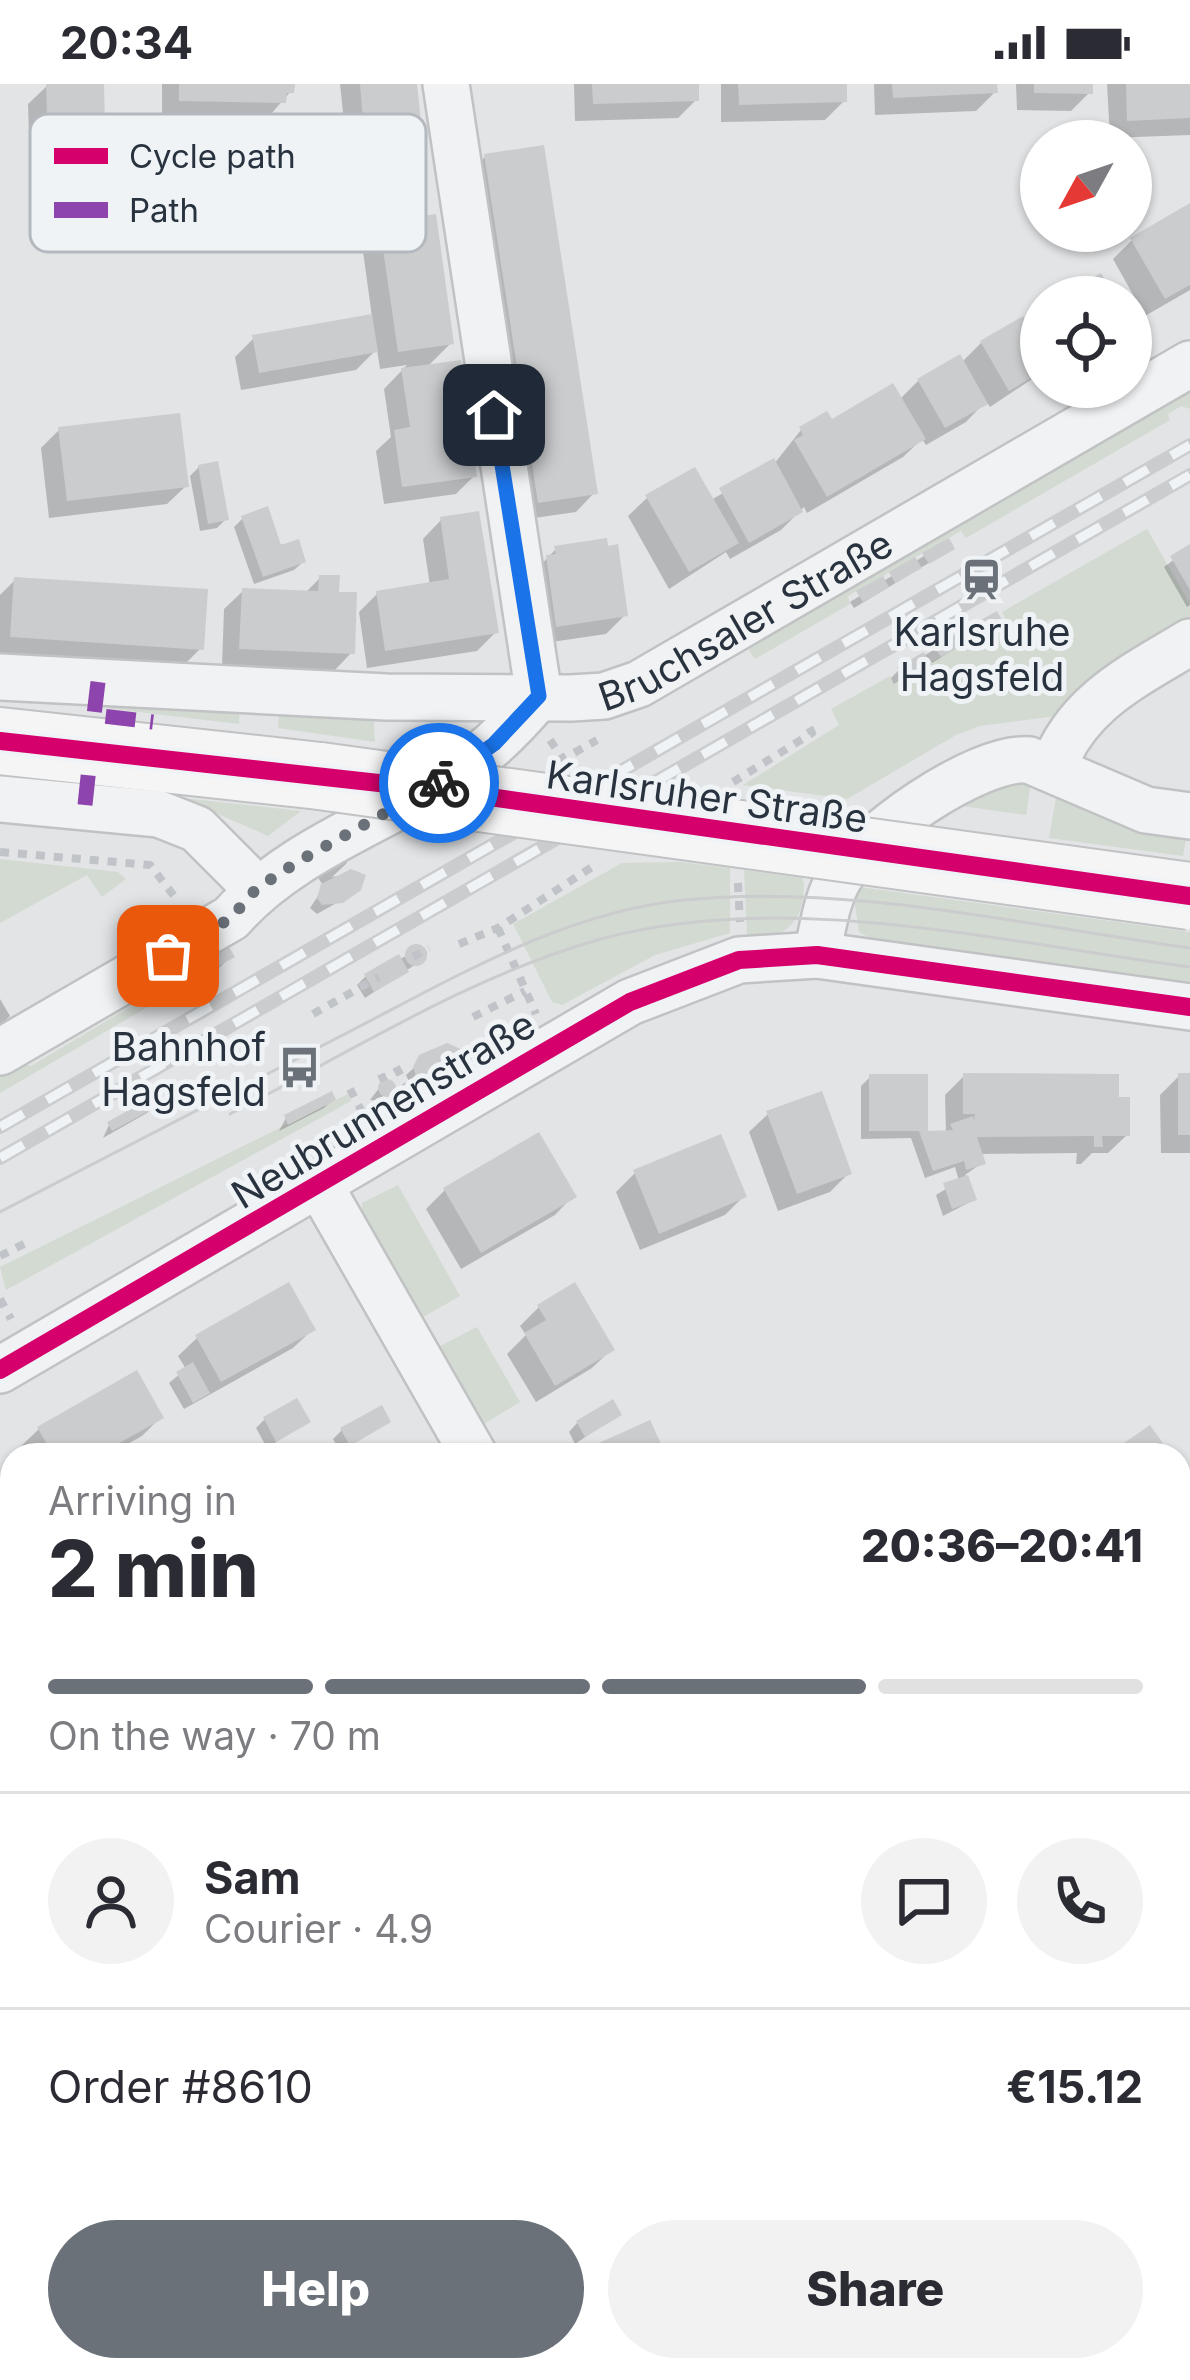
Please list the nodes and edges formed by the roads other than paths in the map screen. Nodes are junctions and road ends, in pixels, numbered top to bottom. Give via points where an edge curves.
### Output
1 (446, 84) edge
2 (1190, 364) edge
3 (1190, 642) edge
4 (0, 677) edge
5 (539, 696) junction
6 (0, 741) edge
7 (1054, 768) junction
8 (0, 799) edge
9 (1190, 817) edge
10 (256, 889) junction
11 (1190, 896) edge
12 (817, 955) junction
13 (1190, 1007) edge
14 (0, 1052) edge
15 (320, 1186) junction
16 (0, 1370) edge
17 (467, 1443) edge

1 - 5 street
2 - 5 street, Bruchsaler Straße via 639,684 604,696
3 - 7 street via 1088,709
4 - 5 street, Karlsruher Straße via 386,698
5 - 10 street, Bruchsaler Straße via 452,776
6 - 11 street, Karlsruher Straße, bridge via 433,789
7 - 9 street, Karlsruher Straße via 1146,810
7 - 12 street, Karlsruher Straße via 1011,759 975,770 870,842 836,883
8 - 10 street via 159,814 197,829
10 - 14 street, Bruchsaler Straße via 231,918
12 - 13 street
12 - 15 street, Neubrunnenstraße via 739,960 630,1002
15 - 16 street, Neubrunnenstraße
15 - 17 street

